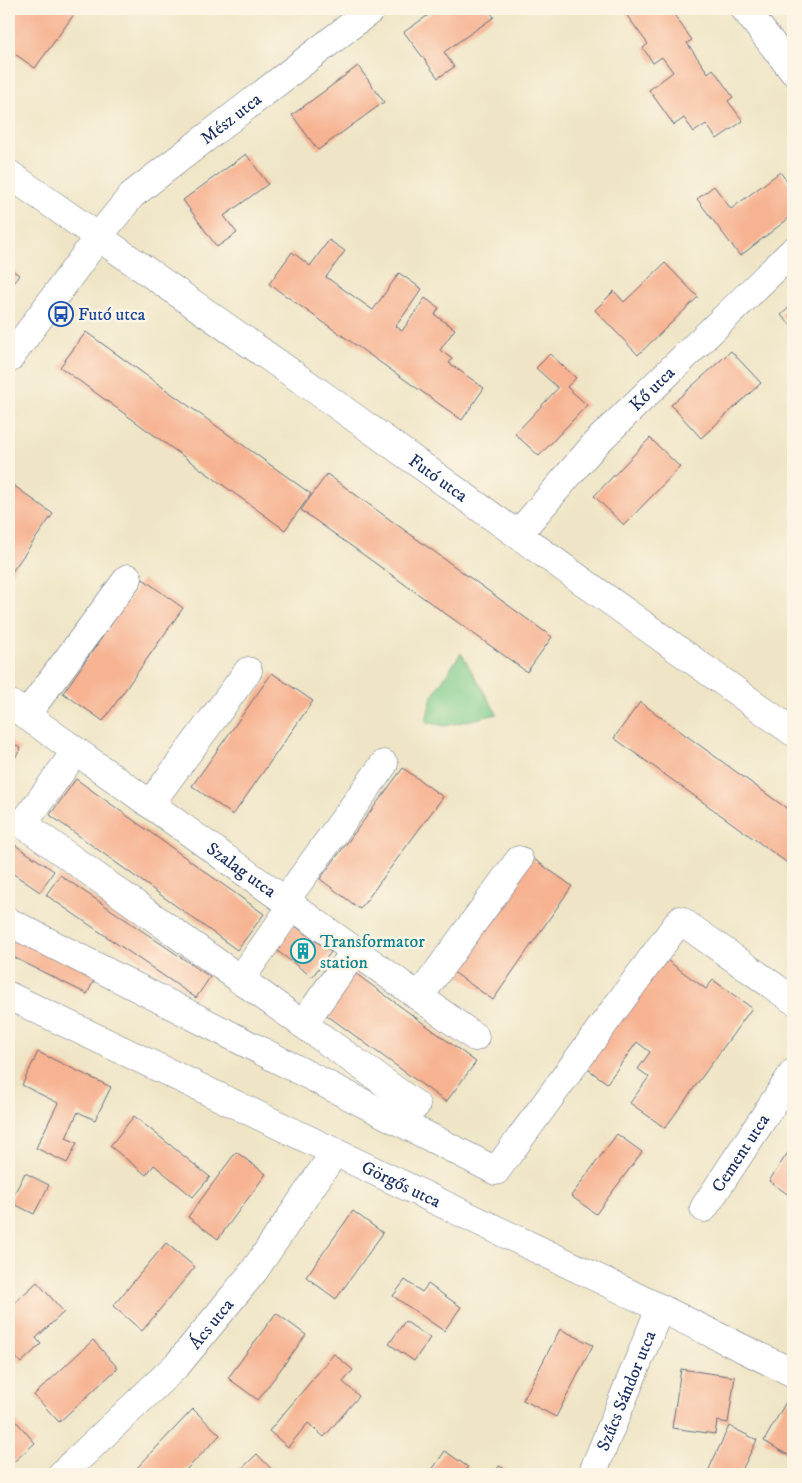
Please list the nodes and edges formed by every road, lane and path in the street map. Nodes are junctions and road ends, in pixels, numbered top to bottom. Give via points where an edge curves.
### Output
1 (372, 9) edge
2 (745, 9) edge
3 (793, 71) edge
4 (9, 174) edge
5 (99, 236) junction
6 (793, 252) edge
7 (9, 359) edge
8 (518, 534) junction
9 (128, 578) dead end
10 (248, 671) dead end
11 (18, 709) edge
12 (793, 732) edge
13 (76, 751) junction
14 (384, 764) dead end
15 (150, 804) junction
16 (519, 860) dead end
17 (289, 903) junction
18 (9, 922) edge
19 (355, 951) junction
20 (240, 980) junction
21 (9, 996) edge
22 (419, 997) junction
23 (793, 1000) edge
24 (303, 1024) junction
25 (475, 1037) dead end
26 (793, 1073) edge
27 (416, 1105) dead end
28 (335, 1152) junction
29 (704, 1208) dead end
30 (660, 1308) junction
31 (793, 1373) edge
32 (599, 1469) edge
33 (62, 1474) edge

1 - 5 street, Mész utca via 132,195
2 - 3 street
4 - 5 street, Futó utca
5 - 7 street, Mész utca
5 - 8 street, Futó utca
6 - 8 street, Kő utca via 596,443
8 - 12 street, Futó utca
9 - 11 street
10 - 15 street
11 - 13 street, Szalag utca
13 - 15 street, Szalag utca
13 - 20 street via 23,824
14 - 17 street
15 - 17 street, Szalag utca
16 - 22 street
17 - 19 street, Szalag utca
17 - 20 street
18 - 23 street via 496,1171 680,920
19 - 22 street, Szalag utca
19 - 24 street
20 - 24 street
21 - 28 street, Görgős utca
22 - 25 street, Szalag utca
24 - 27 street
26 - 29 street, Cement utca
28 - 30 street, Görgős utca
28 - 33 street, Ács utca via 254,1271 178,1364
30 - 31 street, Görgős utca
30 - 32 street, Szűcs Sándor utca

